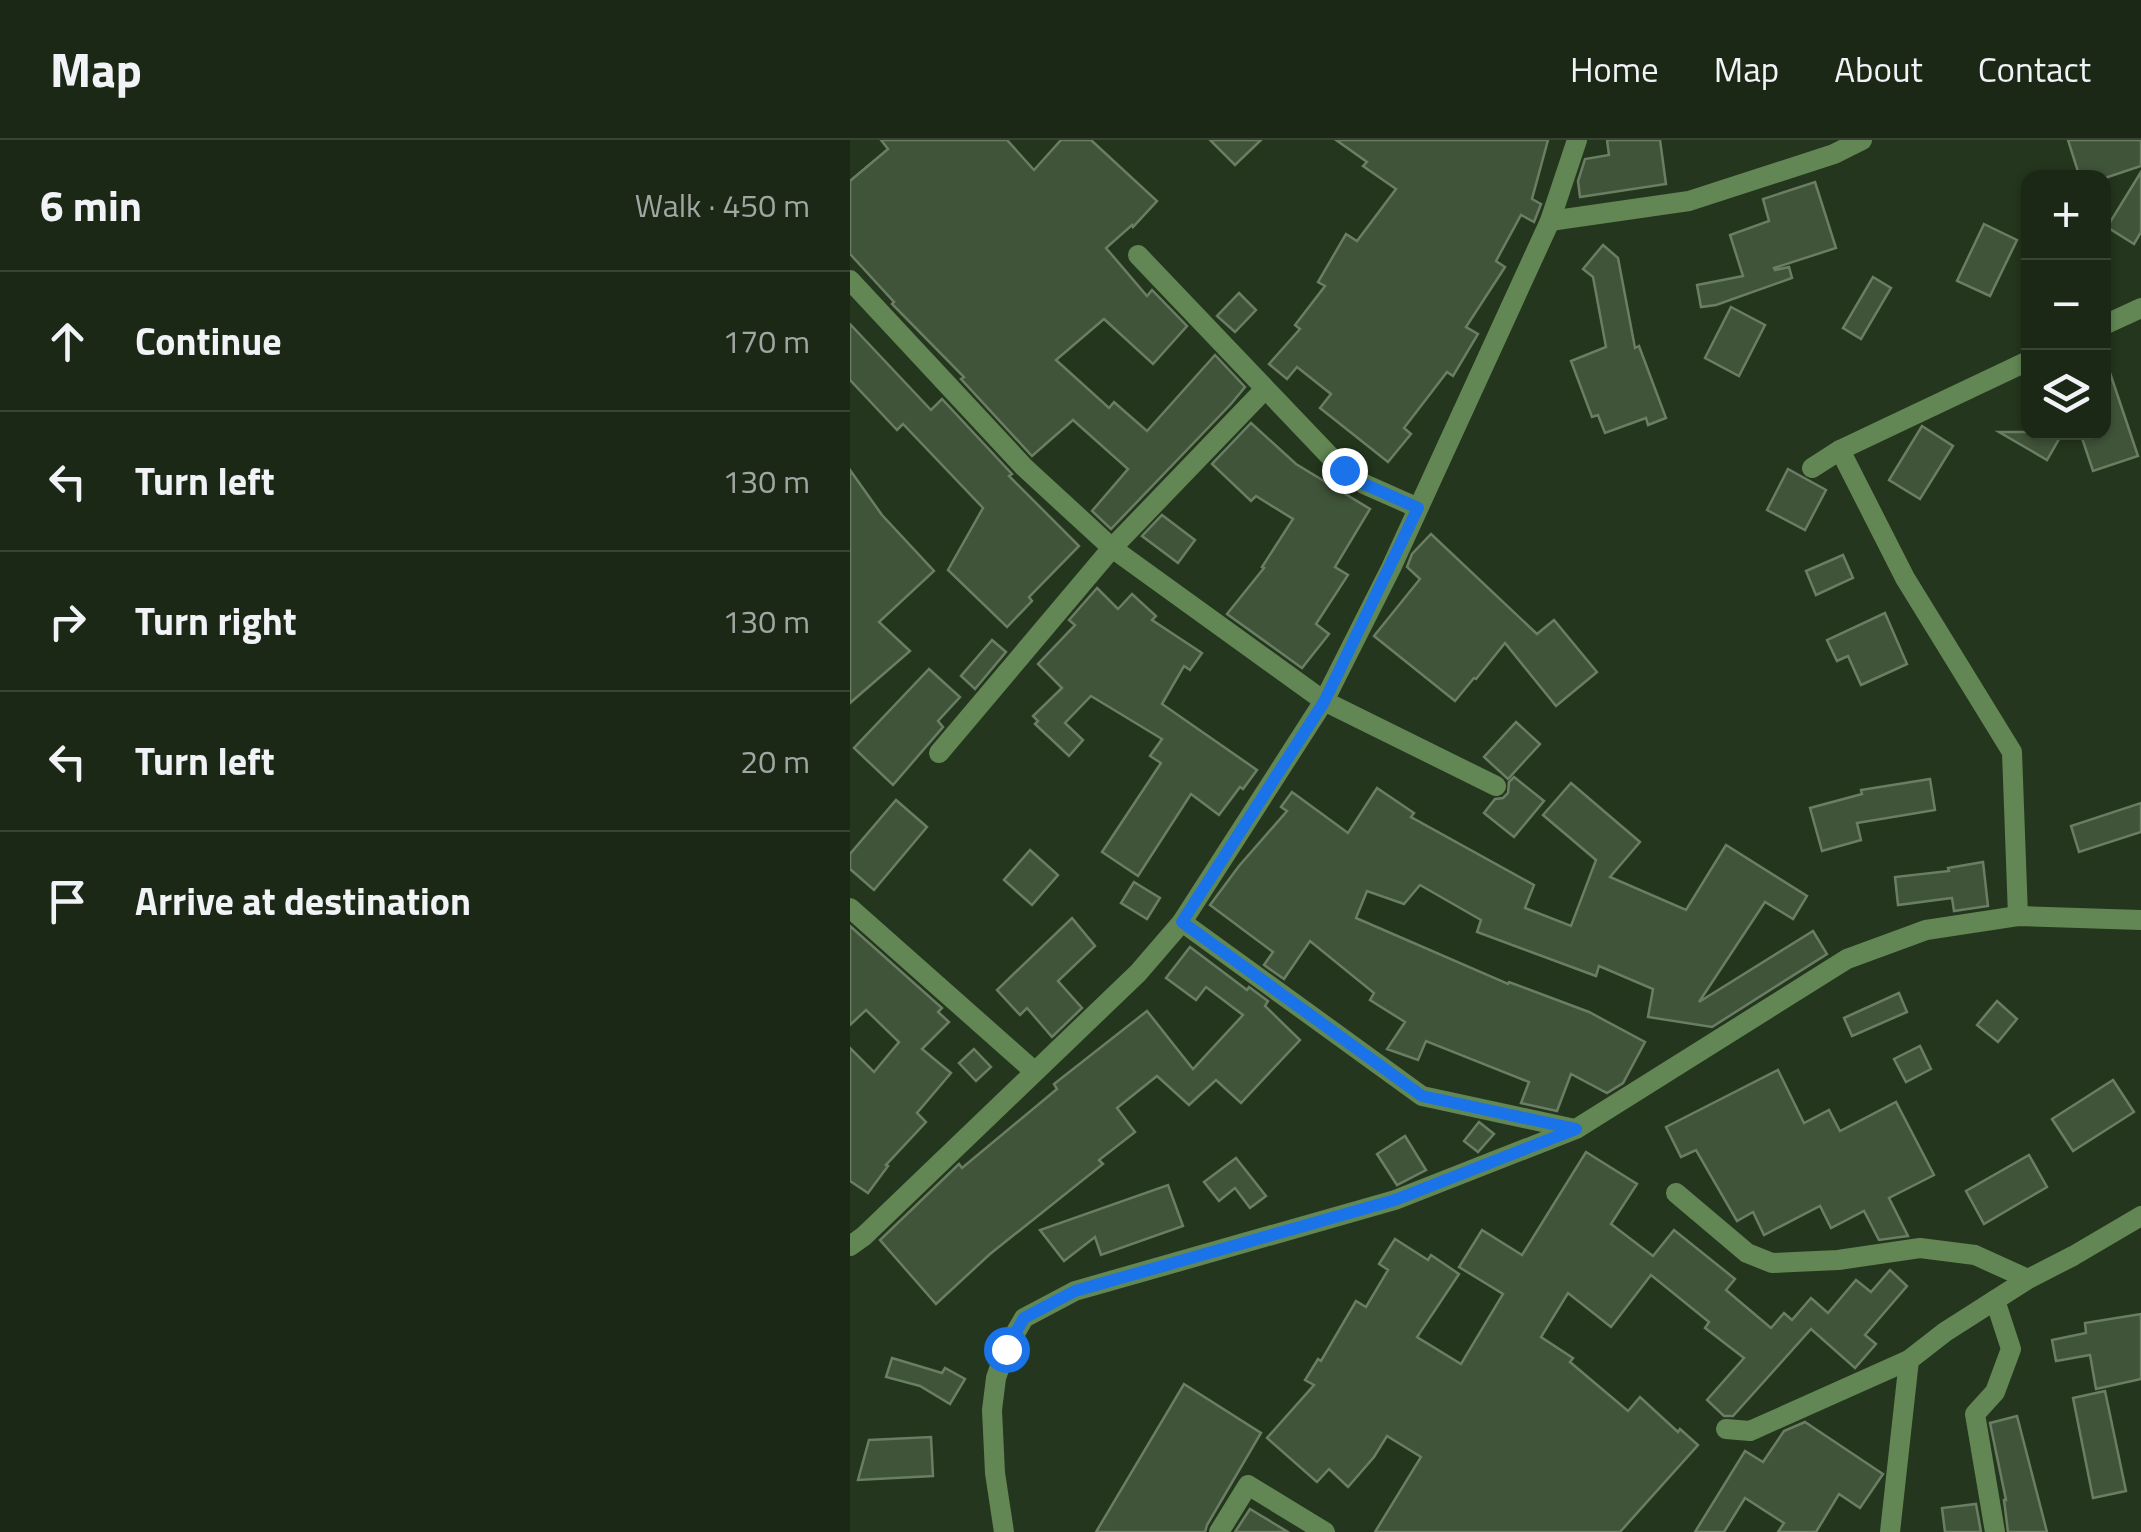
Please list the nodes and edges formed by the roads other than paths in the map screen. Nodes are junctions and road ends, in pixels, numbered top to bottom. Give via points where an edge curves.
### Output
1 (1577, 140) edge
2 (1862, 140) edge
3 (1550, 221) junction
4 (1138, 256) dead end
5 (850, 280) edge
6 (2141, 308) edge
7 (2111, 322) edge
8 (2021, 364) edge
9 (1265, 389) junction
10 (1840, 450) junction
11 (1812, 468) dead end
12 (1418, 508) junction
13 (1112, 548) junction
14 (1324, 702) junction
15 (940, 753) dead end
16 (1496, 786) dead end
17 (850, 908) edge
18 (2018, 916) junction
19 (2141, 920) edge
20 (1182, 922) junction
21 (1034, 1071) junction
22 (1576, 1129) junction
23 (1676, 1193) dead end
24 (2141, 1216) edge
25 (854, 1236) edge
26 (2028, 1279) junction
27 (1995, 1300) junction
28 (1909, 1360) junction
29 (1726, 1429) dead end
30 (1888, 1530) edge
31 (1004, 1532) edge
32 (1219, 1532) edge
33 (1326, 1532) edge
34 (1995, 1532) edge

1 - 3 street
2 - 3 street via 1688,202
3 - 12 street
4 - 9 street
5 - 13 street via 1024,467
6 - 7 street
8 - 10 street
9 - 12 street via 1353,478
9 - 13 street
10 - 11 street
10 - 18 street via 1905,578 2012,752
12 - 14 street
13 - 14 street
13 - 15 street
14 - 16 street
14 - 20 street
17 - 21 street
18 - 19 street
18 - 22 street via 1926,930 1846,959
20 - 21 street via 1138,974
20 - 22 street via 1422,1096
21 - 25 street
22 - 31 street via 1395,1200 1075,1291 1024,1318 1006,1349 992,1410
23 - 26 street via 1747,1253 1772,1263 1920,1248 1976,1255
24 - 26 street
26 - 27 street
27 - 28 street
27 - 34 street via 2011,1349 1995,1392 1975,1414
28 - 29 street via 1750,1431
28 - 30 street
32 - 33 street via 1248,1485

